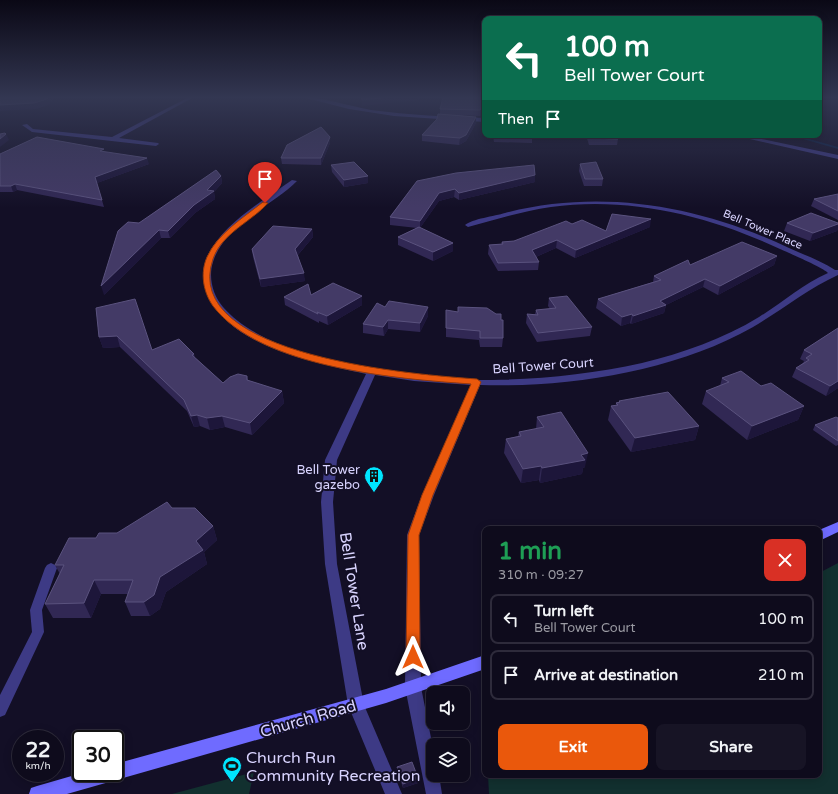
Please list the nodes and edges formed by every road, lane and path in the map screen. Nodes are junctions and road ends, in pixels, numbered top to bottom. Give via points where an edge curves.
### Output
1 (68, 134) edge
2 (122, 134) edge
3 (749, 138) edge
4 (113, 139) junction
5 (156, 144) dead end
6 (838, 157) edge
7 (294, 181) dead end
8 (468, 225) dead end
9 (835, 273) edge
10 (372, 371) junction
11 (477, 382) junction
12 (838, 528) edge
13 (822, 535) edge
14 (51, 568) dead end
15 (482, 663) edge
16 (413, 687) junction
17 (356, 705) junction
18 (0, 710) edge
19 (37, 794) edge
20 (394, 794) edge
21 (434, 794) edge

1 - 4 street
2 - 4 street
3 - 6 street
4 - 5 street
7 - 10 street, Bell Tower Court via 227,234 217,246 210,258 207,271 212,299 224,315 260,340 316,359
8 - 9 street, Bell Tower Place via 522,211 564,204 639,204 707,218 744,231
9 - 11 street, Bell Tower Court via 756,323 692,351 649,364 602,373 539,381
10 - 11 street, Bell Tower Court
10 - 17 street, Bell Tower Lane via 331,460 327,502 331,564
11 - 16 street via 413,535
12 - 13 main road
14 - 18 lane via 36,610 38,632
15 - 16 main road, Church Road
16 - 17 main road, Church Road
16 - 21 street
17 - 19 main road, Church Road
17 - 20 street, Bell Tower Lane

